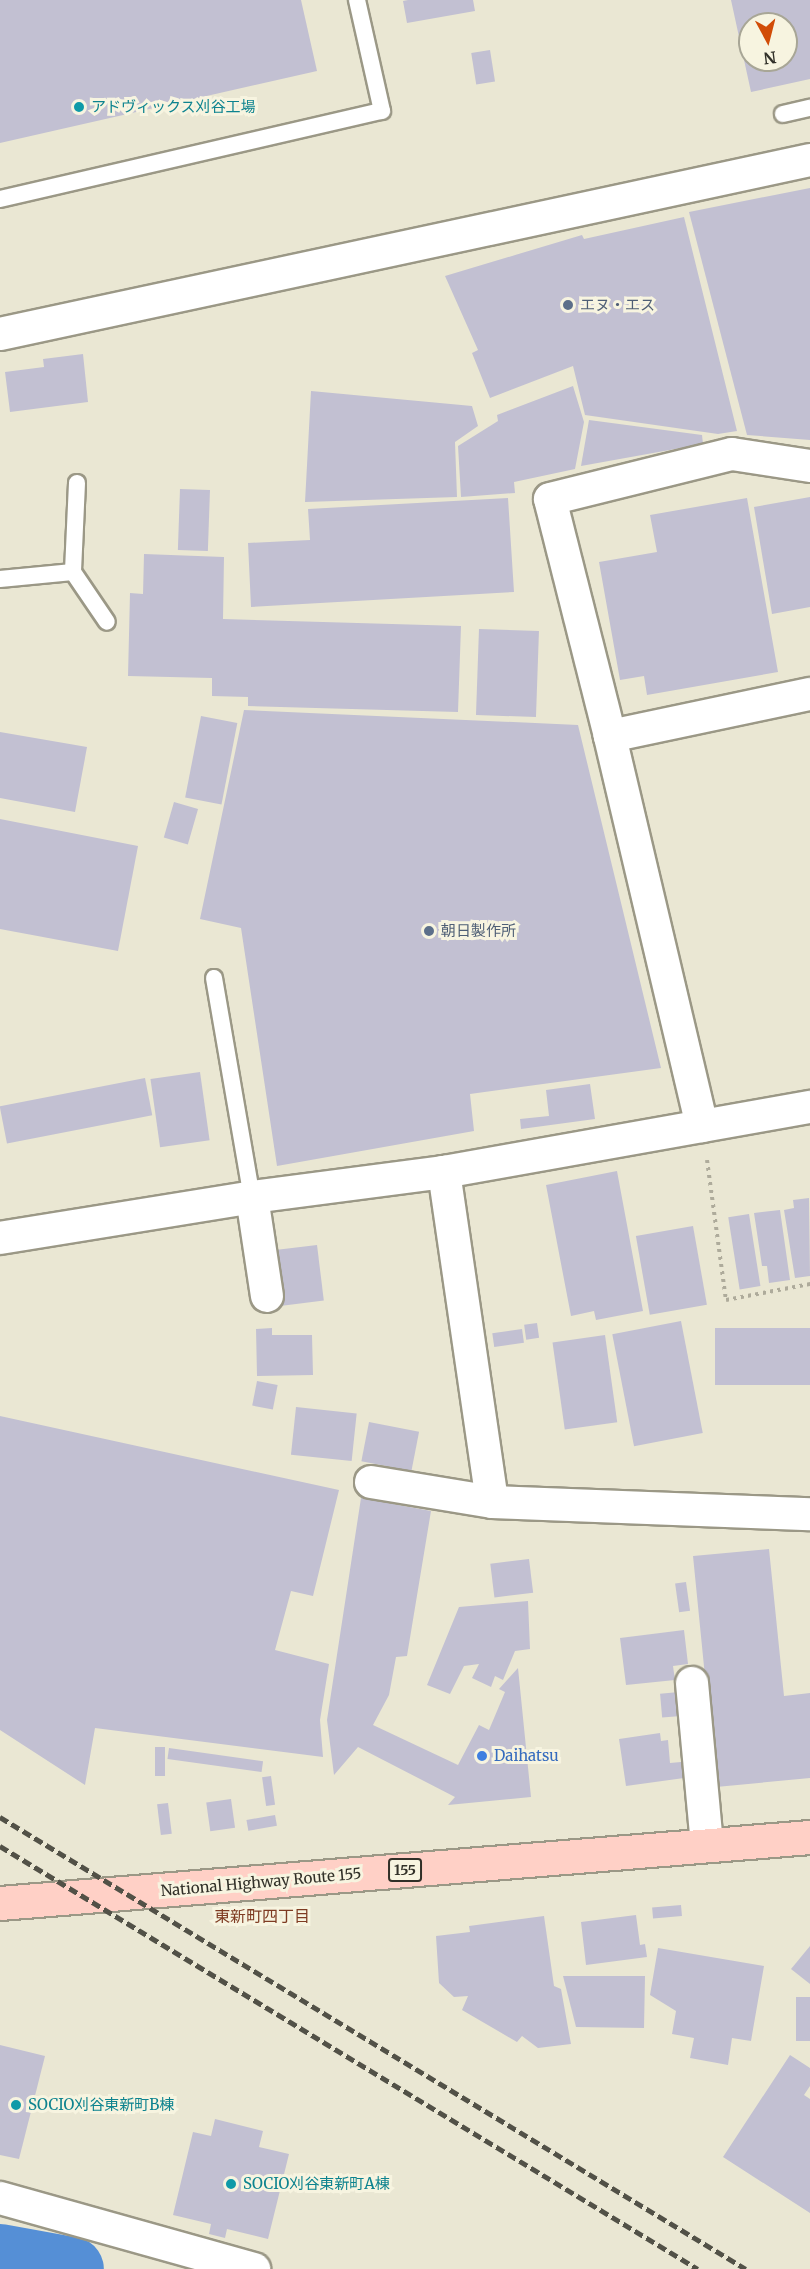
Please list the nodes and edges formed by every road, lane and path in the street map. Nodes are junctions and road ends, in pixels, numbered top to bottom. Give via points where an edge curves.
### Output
1 (357, 0) edge
2 (810, 108) edge
3 (783, 114) dead end
4 (810, 160) edge
5 (0, 199) edge
6 (0, 334) edge
7 (810, 466) edge
8 (76, 483) dead end
9 (73, 572) junction
10 (0, 579) edge
11 (108, 622) dead end
12 (810, 694) edge
13 (610, 736) junction
14 (214, 978) dead end
15 (810, 1107) edge
16 (702, 1126) junction
17 (444, 1172) junction
18 (252, 1197) junction
19 (0, 1238) edge
20 (810, 1284) edge
21 (267, 1296) dead end
22 (371, 1482) dead end
23 (492, 1502) junction
24 (810, 1514) edge
25 (692, 1683) dead end
26 (810, 1837) edge
27 (707, 1845) junction
28 (0, 1903) edge
29 (0, 2198) edge
30 (254, 2269) edge

1 - 5 lane via 382,111
2 - 3 lane
4 - 6 street
7 - 13 street via 732,454 550,499
8 - 9 lane
9 - 10 lane
9 - 11 lane
12 - 13 street
13 - 16 street
14 - 18 lane
15 - 16 street
16 - 17 street
16 - 20 path via 726,1300
17 - 18 street
17 - 23 street
18 - 19 street
18 - 21 street
22 - 23 street
23 - 24 street
25 - 27 street
26 - 27 highway, National Highway Route 155 / 155
27 - 28 highway, National Highway Route 155 / 155
29 - 30 street

